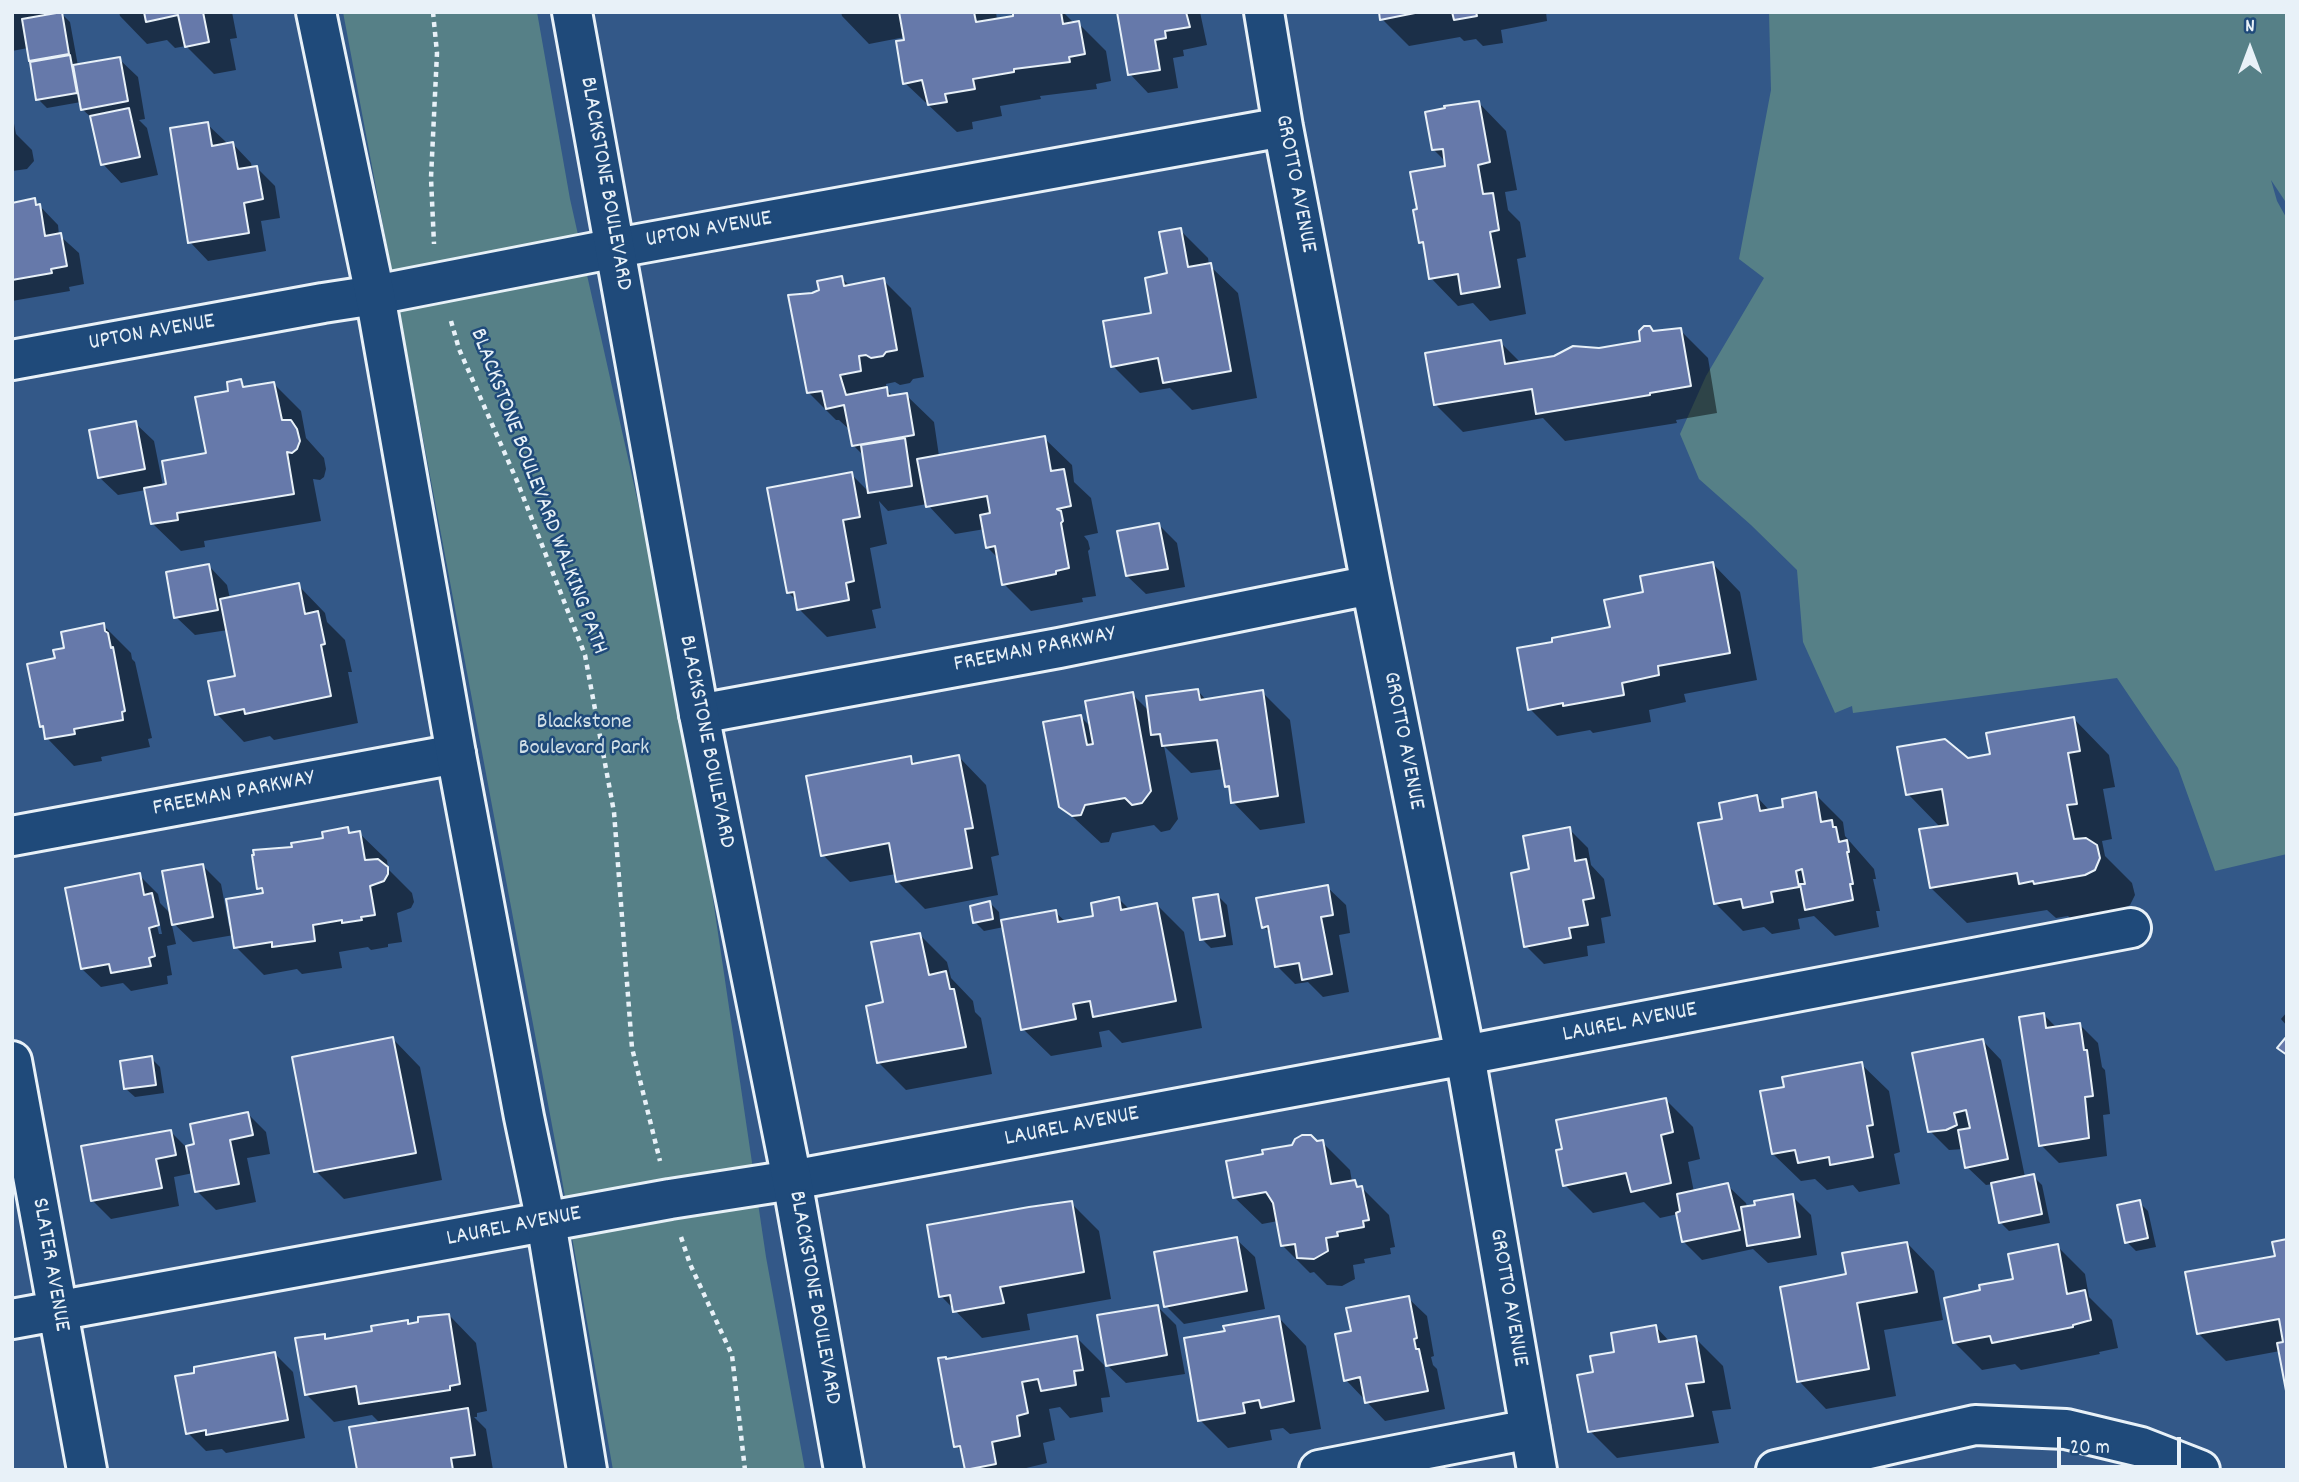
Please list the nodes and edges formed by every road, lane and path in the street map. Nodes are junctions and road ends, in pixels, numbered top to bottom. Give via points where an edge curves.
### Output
1 (316, 12) edge
2 (433, 12) edge
3 (572, 12) edge
4 (1264, 12) edge
5 (1283, 127) junction
6 (616, 248) junction
7 (440, 282) junction
8 (375, 295) junction
9 (12, 360) edge
10 (1371, 585) junction
11 (699, 714) junction
12 (456, 754) junction
13 (12, 836) edge
14 (2130, 928) dead end
15 (1465, 1055) junction
16 (12, 1061) edge
17 (792, 1180) junction
18 (670, 1199) junction
19 (546, 1222) junction
20 (58, 1311) junction
21 (12, 1319) edge
22 (1530, 1429) junction
23 (87, 1470) edge
24 (587, 1470) edge
25 (745, 1470) edge
26 (844, 1470) edge
27 (1319, 1470) edge
28 (1537, 1470) edge
29 (1776, 1470) edge
30 (2200, 1470) edge

1 - 8 street
2 - 7 path, BLACKSTONE BOULEVARD WALKING PATH via 437,53 432,220
3 - 6 street, BLACKSTONE BOULEVARD
4 - 5 street, GROTTO AVENUE
5 - 6 street, UPTON AVENUE
5 - 10 street, GROTTO AVENUE
6 - 7 street, UPTON AVENUE
6 - 11 street, BLACKSTONE BOULEVARD
7 - 8 street, UPTON AVENUE
7 - 18 path, BLACKSTONE BOULEVARD WALKING PATH via 459,349 585,655 614,812 632,1048
8 - 9 street, UPTON AVENUE
8 - 12 street
10 - 11 street, FREEMAN PARKWAY
10 - 15 street, GROTTO AVENUE
11 - 17 street, BLACKSTONE BOULEVARD
12 - 13 street, FREEMAN PARKWAY
12 - 19 street
14 - 15 street, LAUREL AVENUE
15 - 17 street, LAUREL AVENUE
15 - 22 street, GROTTO AVENUE
16 - 20 street, SLATER AVENUE
17 - 18 street, LAUREL AVENUE
17 - 26 street, BLACKSTONE BOULEVARD
18 - 19 street, LAUREL AVENUE
18 - 25 path, BLACKSTONE BOULEVARD WALKING PATH via 690,1264 732,1355
19 - 20 street, LAUREL AVENUE
19 - 24 street
20 - 21 street, LAUREL AVENUE
20 - 23 street, SLATER AVENUE
22 - 27 street
22 - 28 street, GROTTO AVENUE
29 - 30 street via 1975,1425 2066,1429 2141,1447

